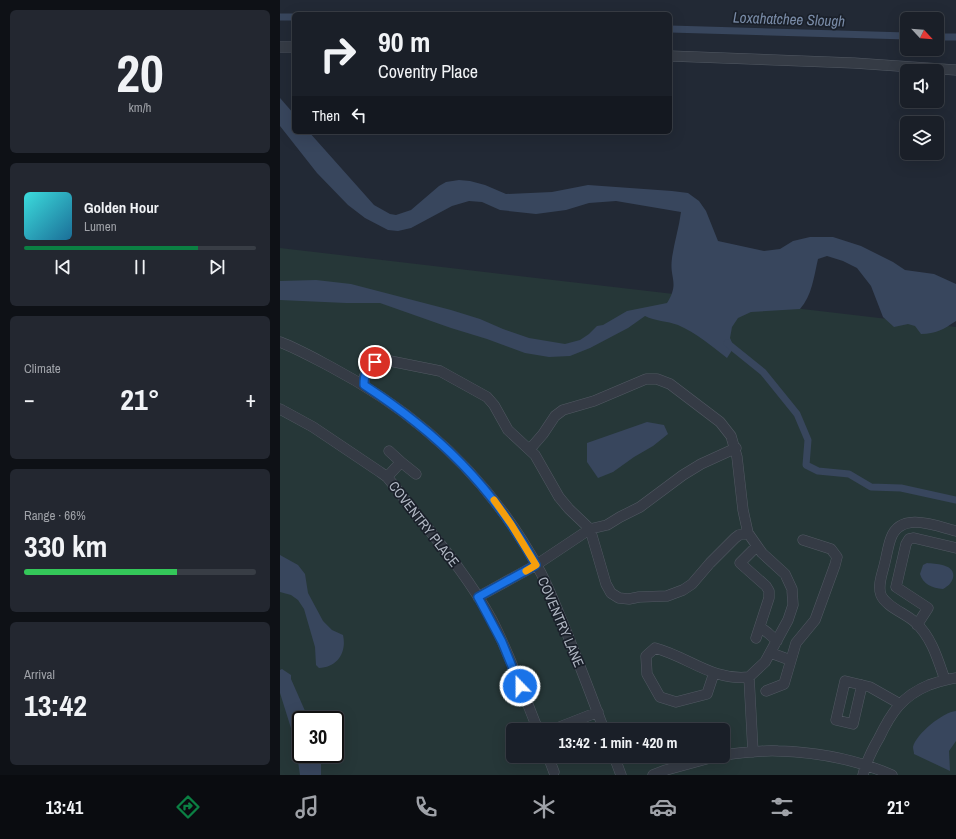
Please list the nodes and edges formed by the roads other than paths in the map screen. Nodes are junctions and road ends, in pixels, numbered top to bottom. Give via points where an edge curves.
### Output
1 (280, 47) edge
2 (292, 47) edge
3 (672, 56) edge
4 (956, 70) edge
5 (280, 342) edge
6 (364, 385) junction
7 (280, 408) edge
8 (736, 448) junction
9 (530, 449) junction
10 (389, 451) dead end
11 (401, 462) junction
12 (416, 474) dead end
13 (387, 477) junction
14 (590, 529) junction
15 (956, 531) edge
16 (748, 532) junction
17 (803, 540) dead end
18 (757, 546) junction
19 (956, 548) edge
20 (536, 565) junction
21 (478, 597) junction
22 (918, 625) junction
23 (760, 627) junction
24 (756, 638) dead end
25 (777, 641) junction
26 (771, 654) junction
27 (790, 660) junction
28 (714, 673) junction
29 (749, 677) junction
30 (956, 678) edge
31 (945, 680) junction
32 (862, 685) dead end
33 (766, 692) dead end
34 (900, 704) junction
35 (598, 712) junction
36 (535, 723) edge
37 (570, 723) edge
38 (602, 723) edge
39 (752, 752) junction
40 (730, 754) edge
41 (551, 763) edge
42 (617, 763) edge
43 (692, 763) edge
44 (864, 770) edge
45 (554, 772) dead end
46 (621, 775) edge
47 (653, 775) edge
48 (892, 775) edge

1 - 2 street
3 - 4 street
5 - 6 street, COVENTRY LANE
6 - 9 street via 367,369 380,360 440,371 486,397 494,405 508,430
6 - 20 street, COVENTRY LANE via 416,421 458,459 499,507
7 - 13 street, COVENTRY PLACE
8 - 9 street via 728,431 716,419 670,384 652,378 641,380 594,401 563,410 555,416
8 - 14 street via 683,475 640,507 607,525
8 - 16 street
9 - 14 street via 559,497
10 - 11 street
11 - 12 street
11 - 13 street
13 - 21 street, COVENTRY PLACE via 437,539
14 - 16 street via 608,589 624,599 667,596 683,590 692,584 735,538
14 - 20 street
15 - 22 street via 916,522 899,527 891,537 880,586 881,595 886,602
16 - 18 street
17 - 27 street via 831,549 836,557 815,620 796,643
18 - 23 street via 740,563 769,591
18 - 25 street via 785,574 792,589 792,610
19 - 22 street via 914,538 909,539 906,544 896,587 928,608
20 - 21 street
20 - 35 street, COVENTRY LANE via 556,607
21 - 36 street, COVENTRY PLACE via 502,642
22 - 31 street via 930,641
23 - 24 street
23 - 25 street
25 - 26 street
26 - 27 street
26 - 29 street
27 - 33 street via 784,684
28 - 28 street via 655,648 646,656 647,674 660,697 676,702 707,694
28 - 29 street via 728,677
29 - 39 street
30 - 31 street
31 - 34 street via 913,692
32 - 34 street
34 - 44 street via 887,722
35 - 37 street
35 - 38 street, COVENTRY LANE
39 - 40 street
39 - 44 street via 778,751 845,760
41 - 45 street
42 - 46 street
43 - 47 street
44 - 48 street

